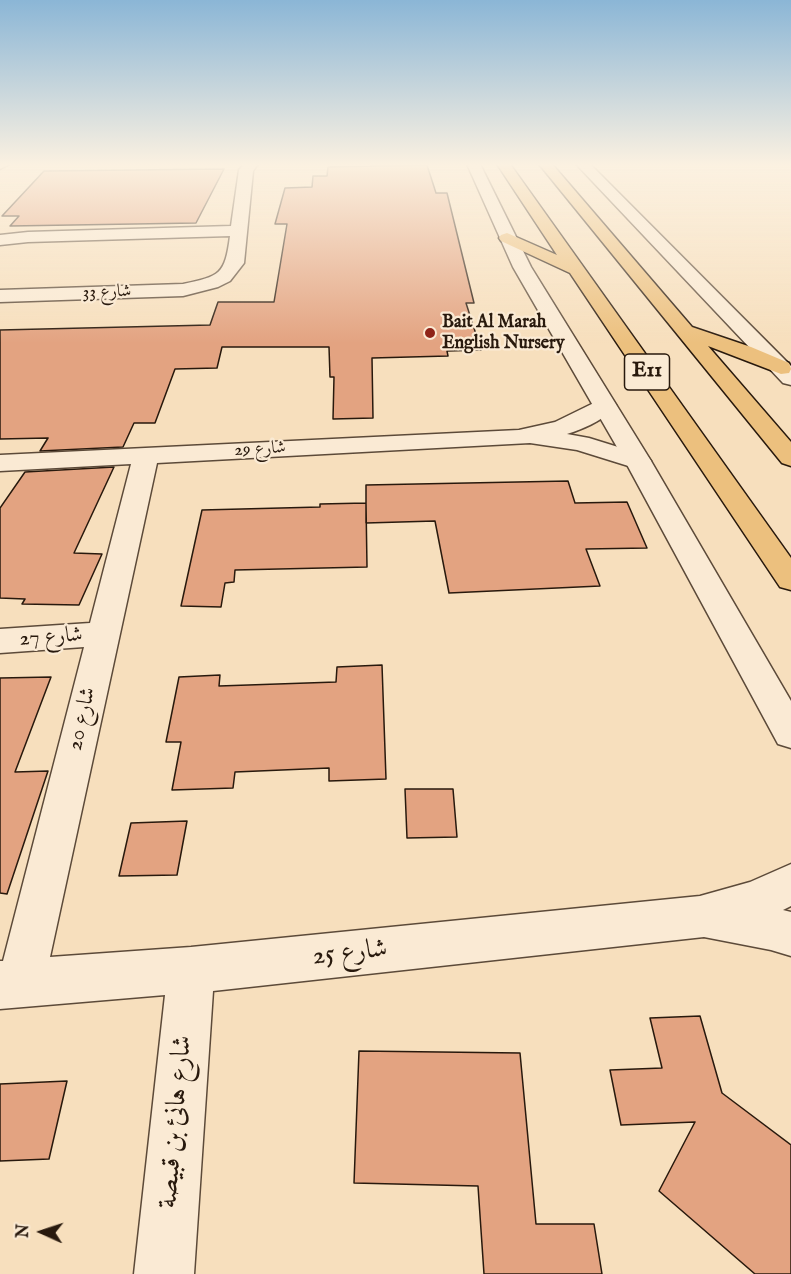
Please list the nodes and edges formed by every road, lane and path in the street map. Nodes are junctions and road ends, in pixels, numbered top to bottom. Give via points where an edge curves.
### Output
1 (239, 223) edge
2 (500, 223) edge
3 (544, 223) edge
4 (595, 223) edge
5 (640, 223) edge
6 (238, 231) junction
7 (507, 238) junction
8 (0, 240) edge
9 (575, 269) junction
10 (0, 296) edge
11 (685, 331) junction
12 (786, 373) edge
13 (604, 405) junction
14 (519, 437) junction
15 (146, 456) junction
16 (791, 458) edge
17 (638, 461) junction
18 (0, 463) edge
19 (791, 580) edge
20 (103, 634) junction
21 (0, 641) edge
22 (791, 734) edge
23 (791, 884) edge
24 (700, 917) junction
25 (791, 934) edge
26 (191, 970) junction
27 (10, 984) edge
28 (164, 1274) edge

1 - 6 street
2 - 7 street
3 - 9 highway, E11
4 - 11 highway, E11
5 - 12 street
6 - 8 street
6 - 10 street, شارع 33 via 232,270 212,283 183,290
7 - 9 highway
7 - 13 street
9 - 19 highway, E11
11 - 12 highway via 744,351
11 - 16 highway, E11
13 - 14 street, شارع 29 via 570,425
13 - 17 street
14 - 15 street, شارع 29
14 - 17 street, شارع 29 via 580,443
15 - 18 street, شارع 29
15 - 20 street, شارع 20
17 - 22 street
20 - 21 street, شارع 27
20 - 27 street, شارع 20
23 - 24 street, شارع 25 via 757,901
24 - 25 street, شارع 25
24 - 26 street, شارع 25
26 - 27 street, شارع 25
26 - 28 street, شارع هانئ بن قبيصة

